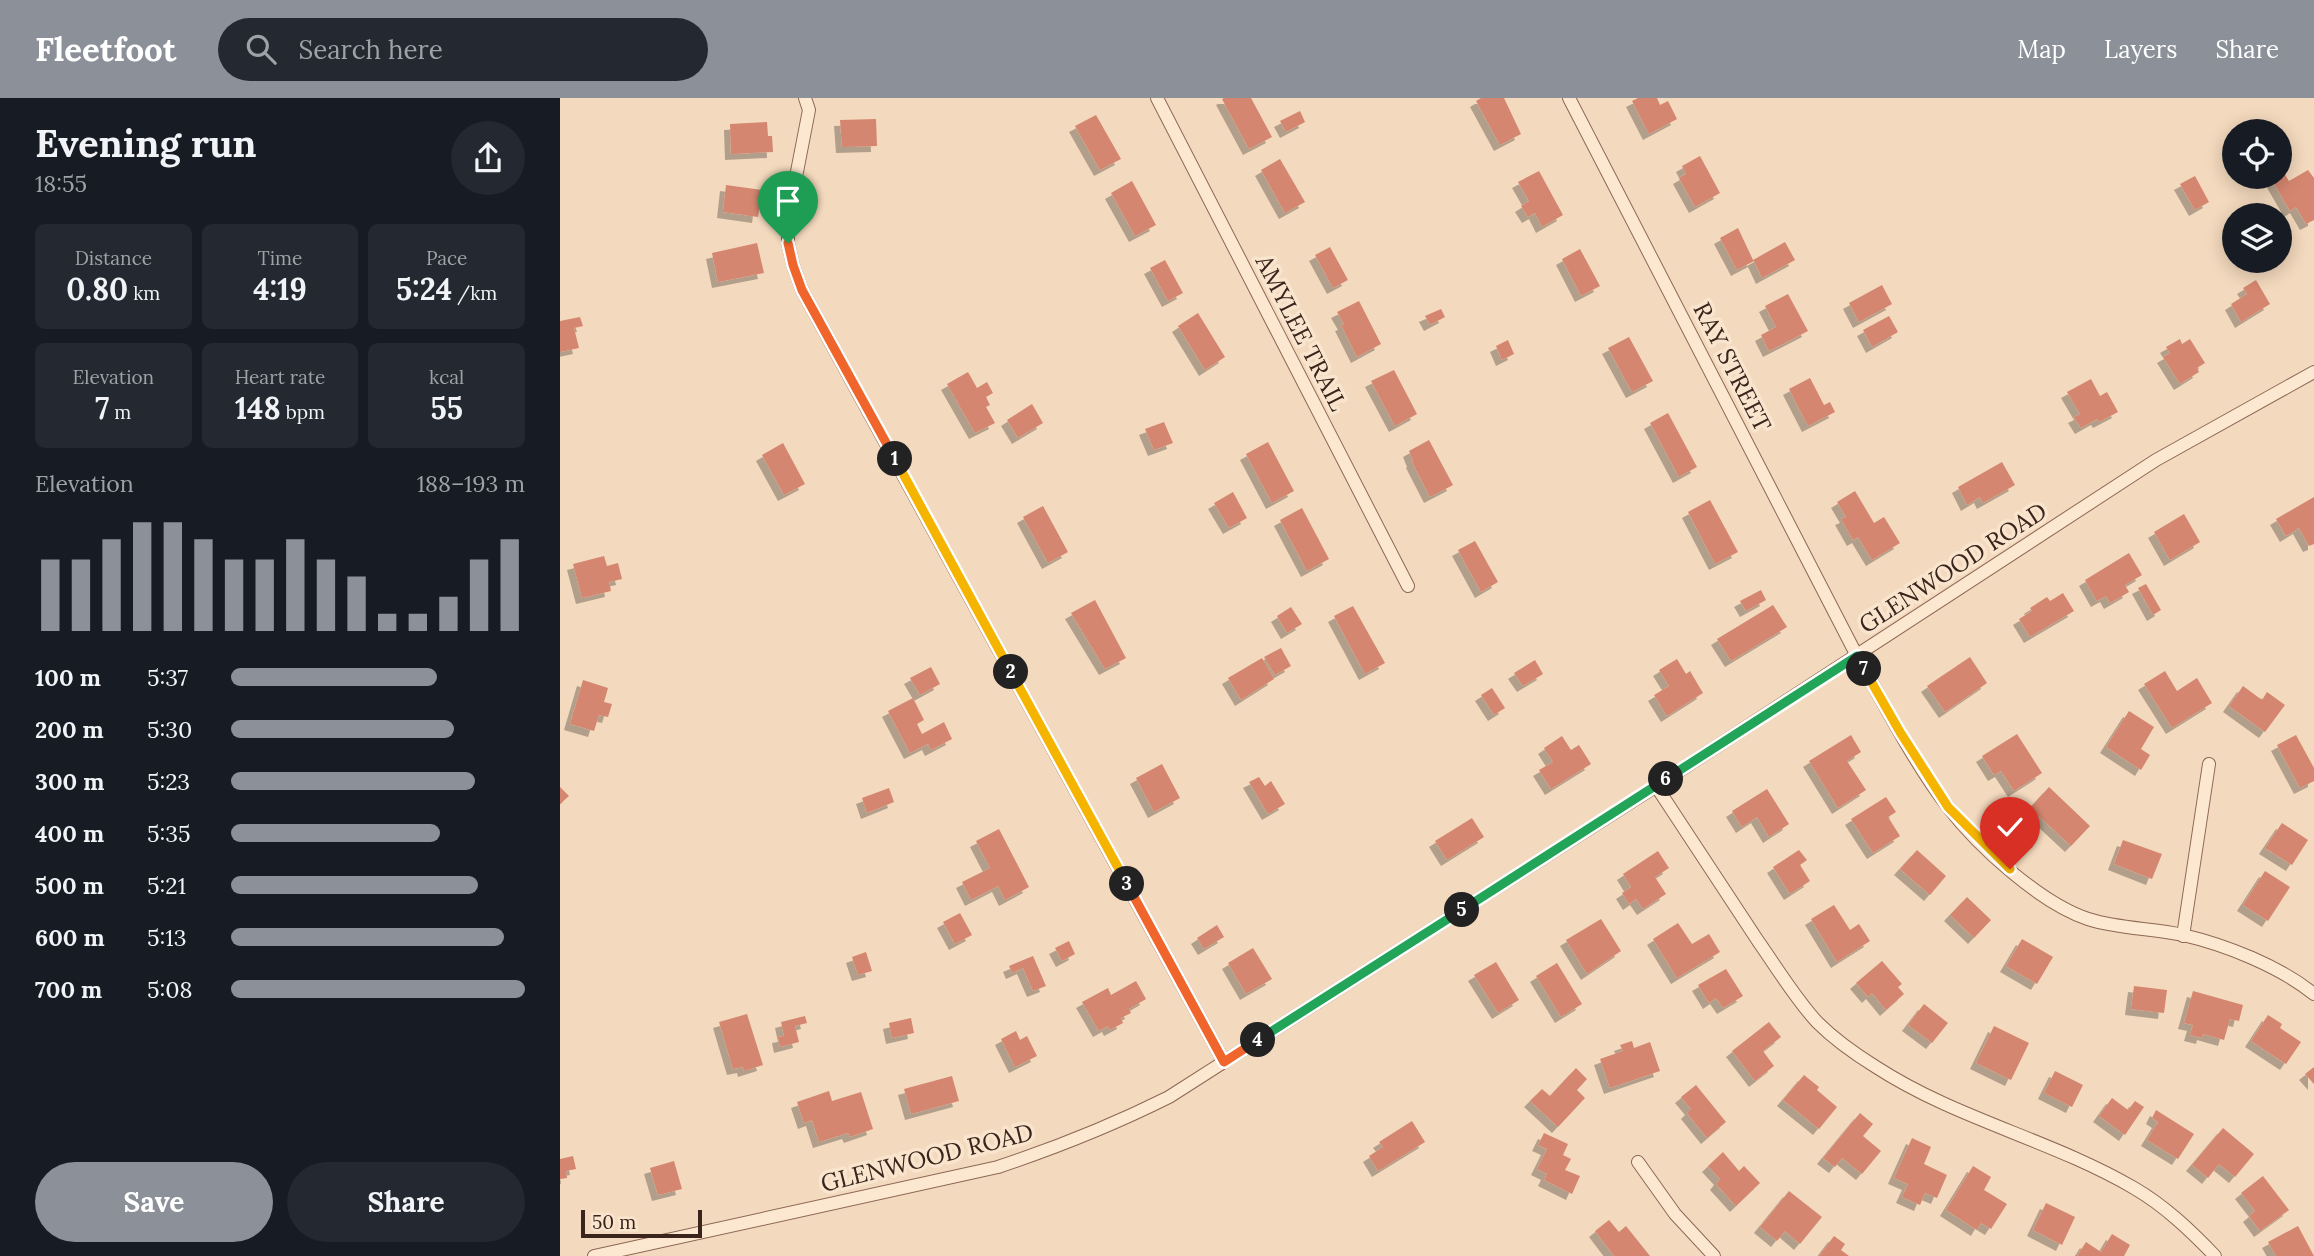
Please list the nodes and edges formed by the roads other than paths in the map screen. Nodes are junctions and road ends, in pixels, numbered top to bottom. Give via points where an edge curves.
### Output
1 (805, 98) edge
2 (1157, 98) edge
3 (1569, 98) edge
4 (2314, 372) edge
5 (1408, 586) dead end
6 (1857, 656) junction
7 (2209, 764) dead end
8 (1656, 786) junction
9 (2183, 936) junction
10 (2314, 993) edge
11 (1224, 1062) junction
12 (1638, 1161) dead end
13 (594, 1256) edge
14 (1714, 1256) edge
15 (2215, 1256) edge

1 - 11 street via 809,110 788,218 788,243 802,290
2 - 5 street, AMYLEE TRAIL
3 - 6 street, RAY STREET
4 - 6 street, GLENWOOD ROAD via 2156,460
6 - 8 street, GLENWOOD ROAD
6 - 9 street, RAY STREET via 1948,807 2036,892 2089,919
7 - 9 street
8 - 11 street, GLENWOOD ROAD
8 - 15 street via 1785,981 1839,1041 1907,1086 2136,1189
9 - 10 street, RAY STREET via 2238,952
11 - 13 street, GLENWOOD ROAD via 1169,1097 1113,1124 998,1167
12 - 14 street via 1675,1214

